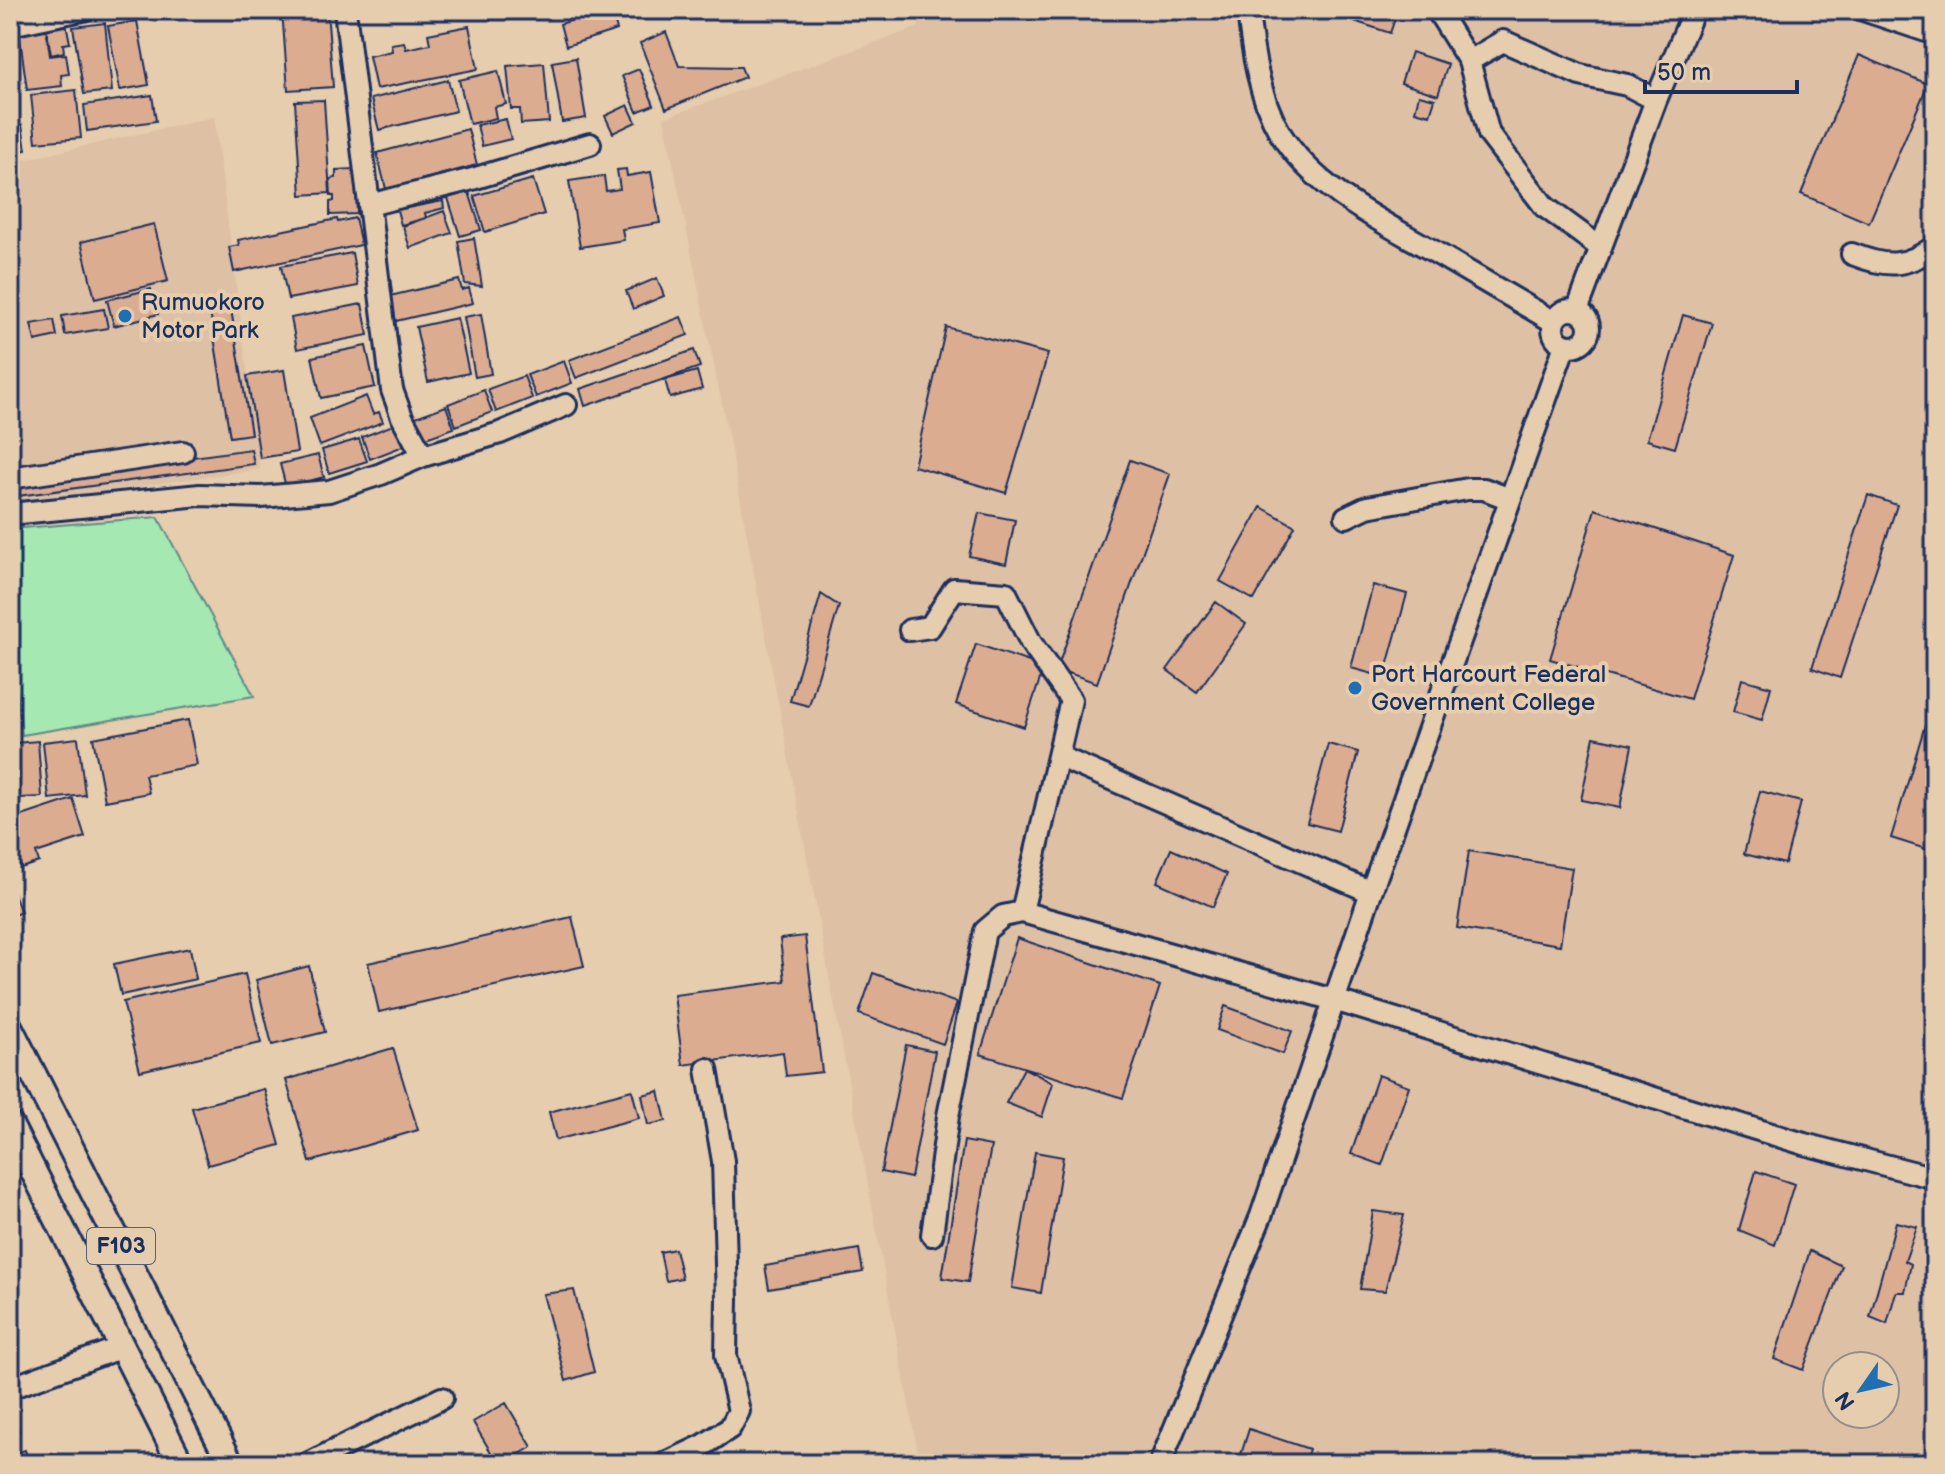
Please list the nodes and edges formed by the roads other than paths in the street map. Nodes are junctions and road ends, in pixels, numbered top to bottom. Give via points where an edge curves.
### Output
1 (83, 10) edge
2 (345, 10) edge
3 (1248, 10) edge
4 (1437, 10) edge
5 (1694, 10) edge
6 (1863, 10) edge
7 (10, 25) edge
8 (1935, 34) edge
9 (1469, 61) junction
10 (1656, 100) junction
11 (590, 144) dead end
12 (369, 205) junction
13 (1935, 246) edge
14 (1601, 248) junction
15 (1852, 254) dead end
16 (1577, 311) junction
17 (1554, 322) junction
18 (1565, 345) junction
19 (566, 405) dead end
20 (183, 452) dead end
21 (423, 456) junction
22 (10, 478) edge
23 (1510, 499) junction
24 (10, 514) edge
25 (1346, 517) dead end
26 (910, 630) dead end
27 (1060, 757) junction
28 (1371, 892) junction
29 (1022, 912) junction
30 (1334, 1000) junction
31 (10, 1028) edge
32 (707, 1069) dead end
33 (10, 1125) edge
34 (1935, 1178) edge
35 (932, 1235) dead end
36 (122, 1347) junction
37 (10, 1388) edge
38 (442, 1398) dead end
39 (181, 1464) edge
40 (231, 1464) edge
41 (307, 1464) edge
42 (664, 1464) edge
43 (1160, 1464) edge

1 - 7 street
2 - 12 street
3 - 17 street via 1264,95 1280,133 1301,159 1362,210
4 - 9 street
5 - 10 street
6 - 8 street
9 - 10 street via 1503,41 1580,75 1627,85
9 - 14 street via 1489,134 1545,207
10 - 14 street
11 - 12 street
12 - 21 street via 392,390
13 - 15 street via 1902,263 1878,264
14 - 16 street
16 - 17 street via 1564,312
16 - 18 street via 1587,321 1588,334 1579,345
17 - 18 street via 1555,336
18 - 23 street
19 - 21 street via 500,433
20 - 22 street
21 - 24 street via 329,491 200,495
23 - 25 street via 1468,489 1367,507
23 - 28 street
26 - 27 street via 930,627 954,589 1006,593 1031,643 1071,700
27 - 28 street
27 - 29 street
28 - 30 street
29 - 30 street
29 - 35 street via 1003,916 985,931 948,1116
30 - 34 street via 1804,1144
30 - 43 street via 1261,1216
31 - 40 main road, F103
32 - 42 street via 723,1161 726,1355 739,1411 730,1428
33 - 36 main road, F103
36 - 37 street
36 - 39 main road, F103
38 - 41 street

